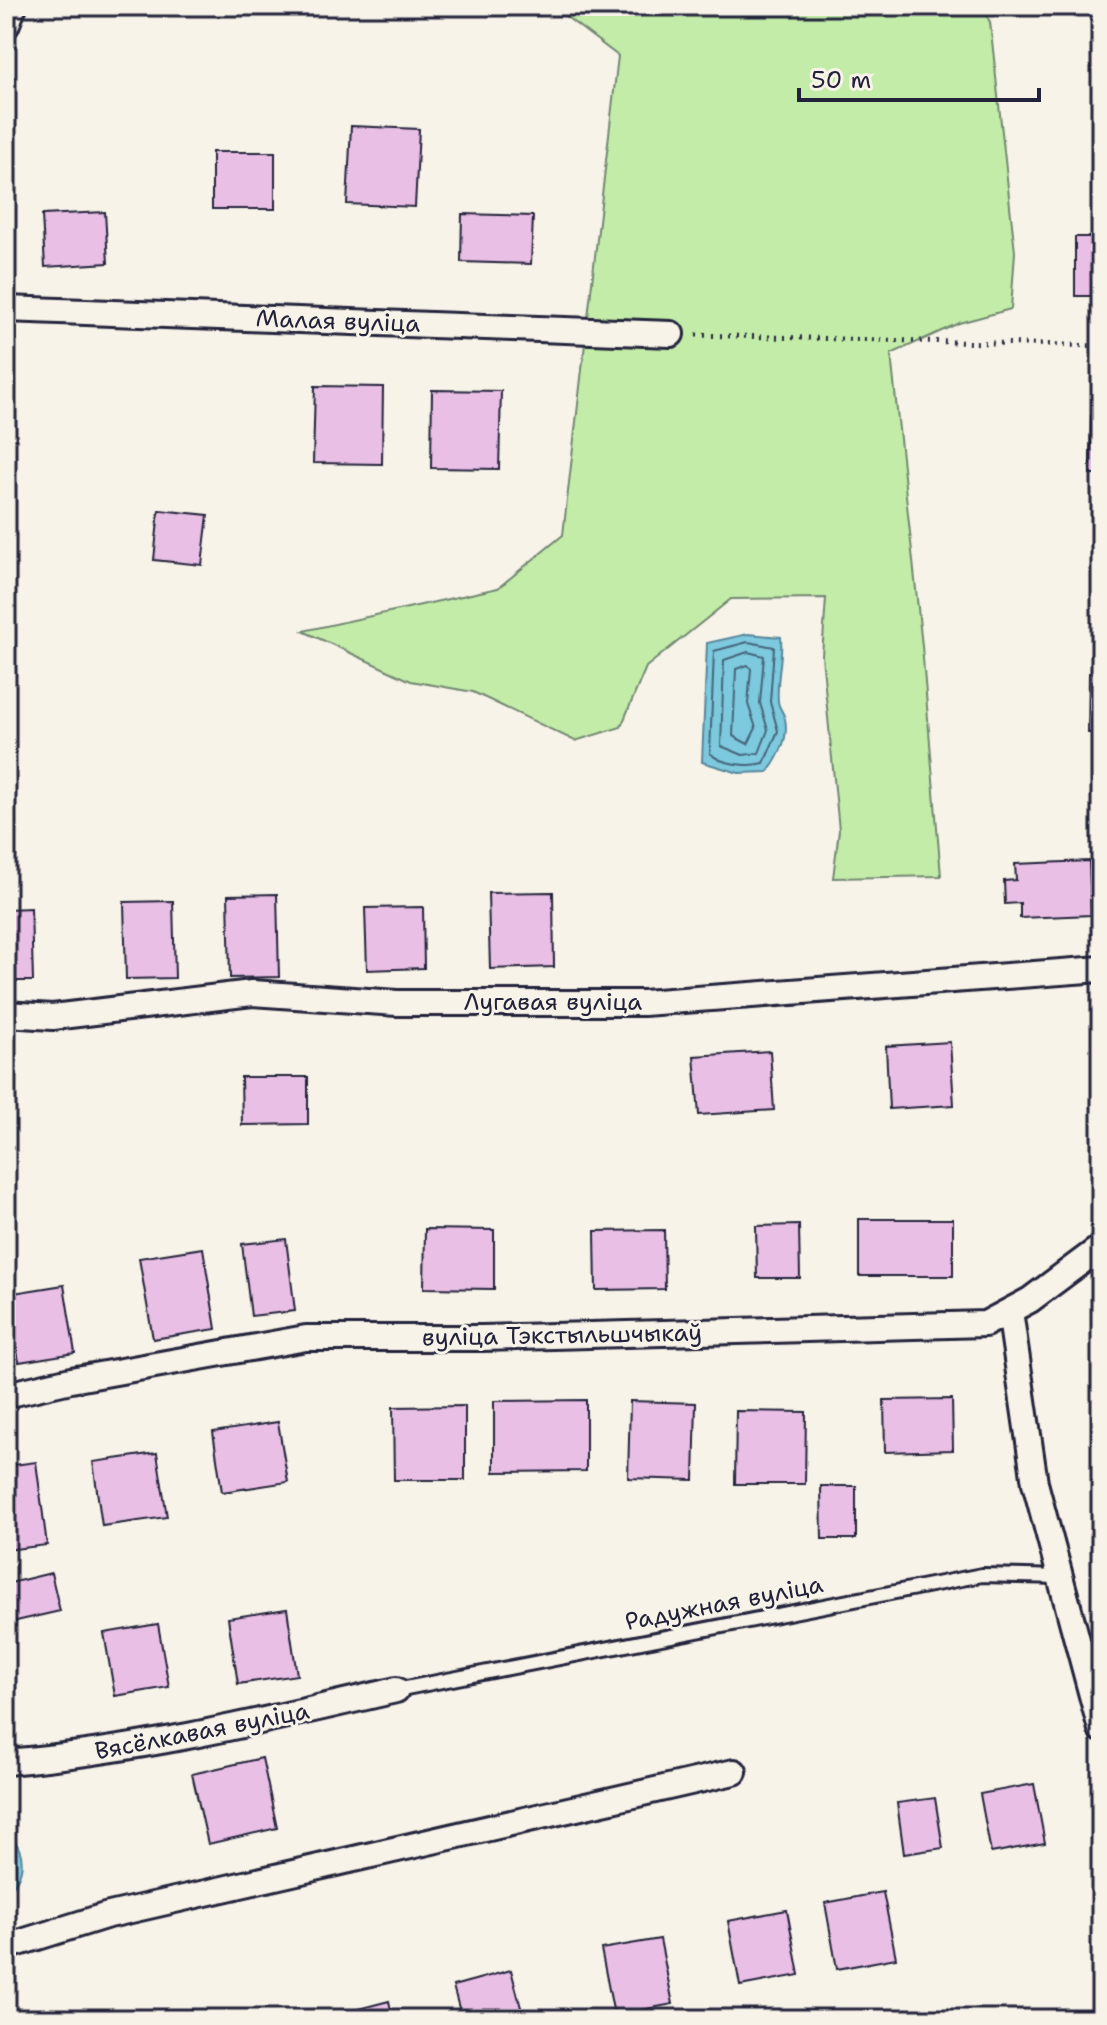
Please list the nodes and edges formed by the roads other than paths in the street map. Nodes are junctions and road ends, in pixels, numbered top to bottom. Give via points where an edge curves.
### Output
1 (14, 6) edge
2 (6, 26) edge
3 (6, 309) edge
4 (671, 334) road end
5 (1101, 969) edge
6 (6, 1014) edge
7 (1101, 1247) edge
8 (1010, 1311) junction
9 (6, 1395) edge
10 (1062, 1577) junction
11 (396, 1690) joint
12 (1101, 1729) edge
13 (6, 1762) edge
14 (734, 1772) dead end
15 (6, 1947) edge

1 - 2 street
3 - 4 street, Малая вуліца
5 - 6 street, Лугавая вуліца via 643,1003 397,1003 252,993 53,1017
7 - 8 street, вуліца Тэкстыльшчыкаў
8 - 9 street, вуліца Тэкстыльшчыкаў via 985,1324 306,1338
8 - 10 street via 1035,1483
10 - 11 lane, Радужная вуліца via 982,1575
10 - 12 street
11 - 13 street, Вясёлкавая вуліца via 193,1737
14 - 15 street via 105,1916

